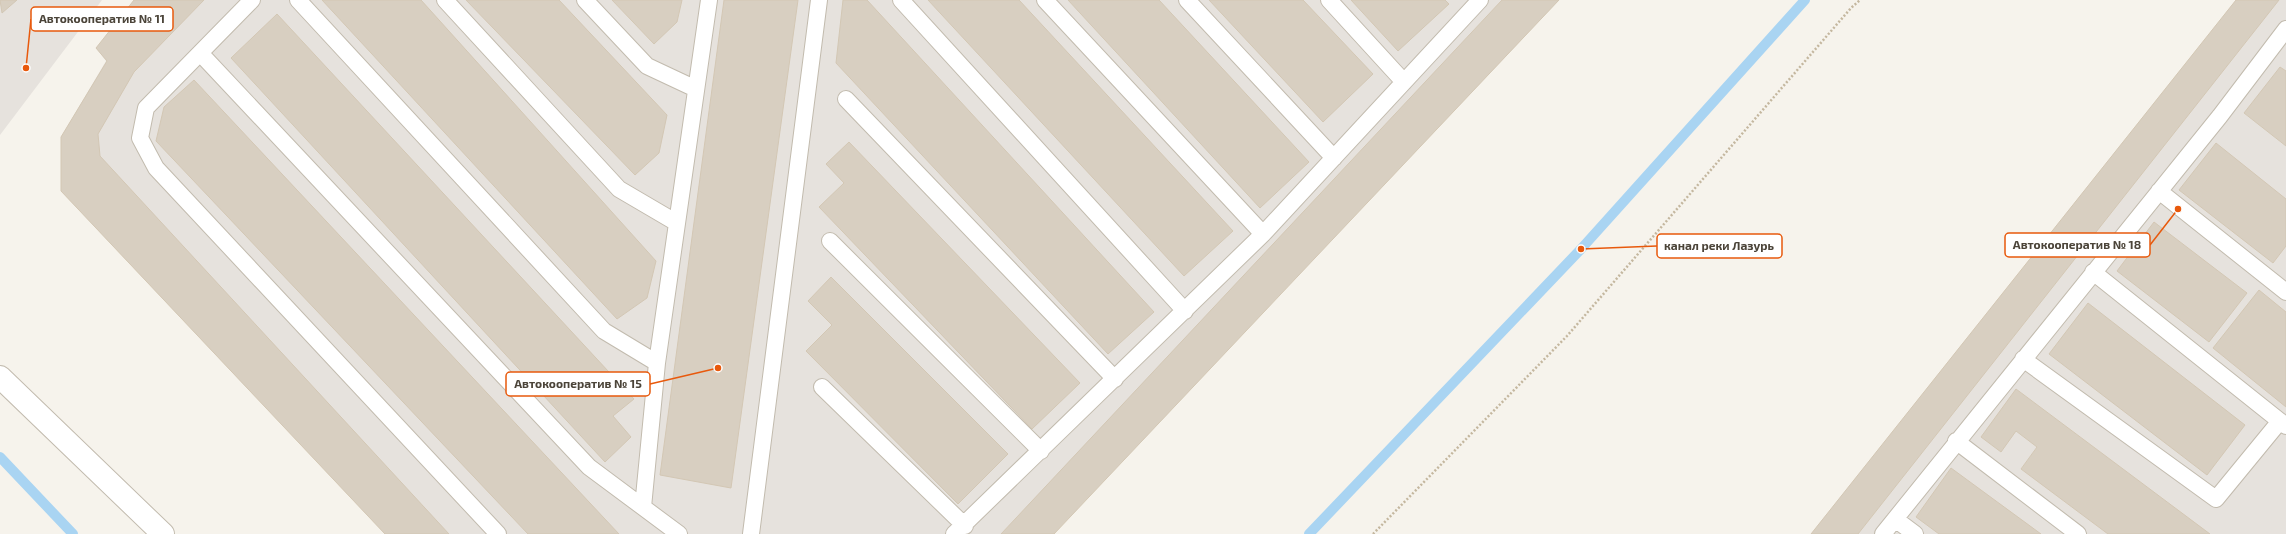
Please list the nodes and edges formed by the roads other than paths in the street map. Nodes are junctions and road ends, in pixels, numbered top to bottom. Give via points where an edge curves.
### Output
1 (252, 0) edge
2 (298, 0) edge
3 (445, 0) edge
4 (585, 0) edge
5 (709, 0) edge
6 (819, 0) edge
7 (900, 0) edge
8 (1045, 0) edge
9 (1187, 0) edge
10 (1329, 0) edge
11 (1479, 0) edge
12 (2286, 29) edge
13 (2281, 46) edge
14 (201, 54) junction
15 (1404, 82) junction
16 (696, 90) junction
17 (846, 99) dead end
18 (1334, 158) junction
19 (2159, 191) junction
20 (677, 223) junction
21 (1263, 234) junction
22 (830, 241) dead end
23 (2093, 272) junction
24 (2286, 292) edge
25 (1185, 311) junction
26 (2023, 359) junction
27 (657, 363) junction
28 (0, 377) edge
29 (1115, 379) junction
30 (822, 387) dead end
31 (2283, 423) edge
32 (1956, 441) junction
33 (1041, 451) junction
34 (643, 508) junction
35 (1895, 519) junction
36 (959, 530) edge
37 (163, 534) edge
38 (498, 534) edge
39 (679, 534) edge
40 (751, 534) edge
41 (1883, 534) edge
42 (1915, 534) edge
43 (2078, 534) edge

1 - 14 lane
2 - 27 lane via 604,331
3 - 20 lane via 619,190
4 - 16 lane via 647,66
5 - 16 lane
6 - 40 lane
7 - 25 lane
8 - 21 lane
9 - 18 lane
10 - 15 lane
11 - 15 lane
12 - 13 lane
13 - 19 lane
14 - 34 lane via 589,467
14 - 38 lane via 146,108 140,138 156,168
15 - 18 lane
16 - 20 lane
17 - 29 lane
18 - 21 lane
19 - 23 lane
19 - 24 lane
20 - 27 lane
21 - 25 lane
22 - 33 lane
23 - 26 lane
23 - 31 lane
25 - 29 lane
26 - 31 lane via 2216,499
26 - 32 lane
27 - 34 lane
28 - 37 street
29 - 33 lane
30 - 36 lane
32 - 35 lane
32 - 43 lane
33 - 36 lane
34 - 39 lane
35 - 41 lane
35 - 42 lane

